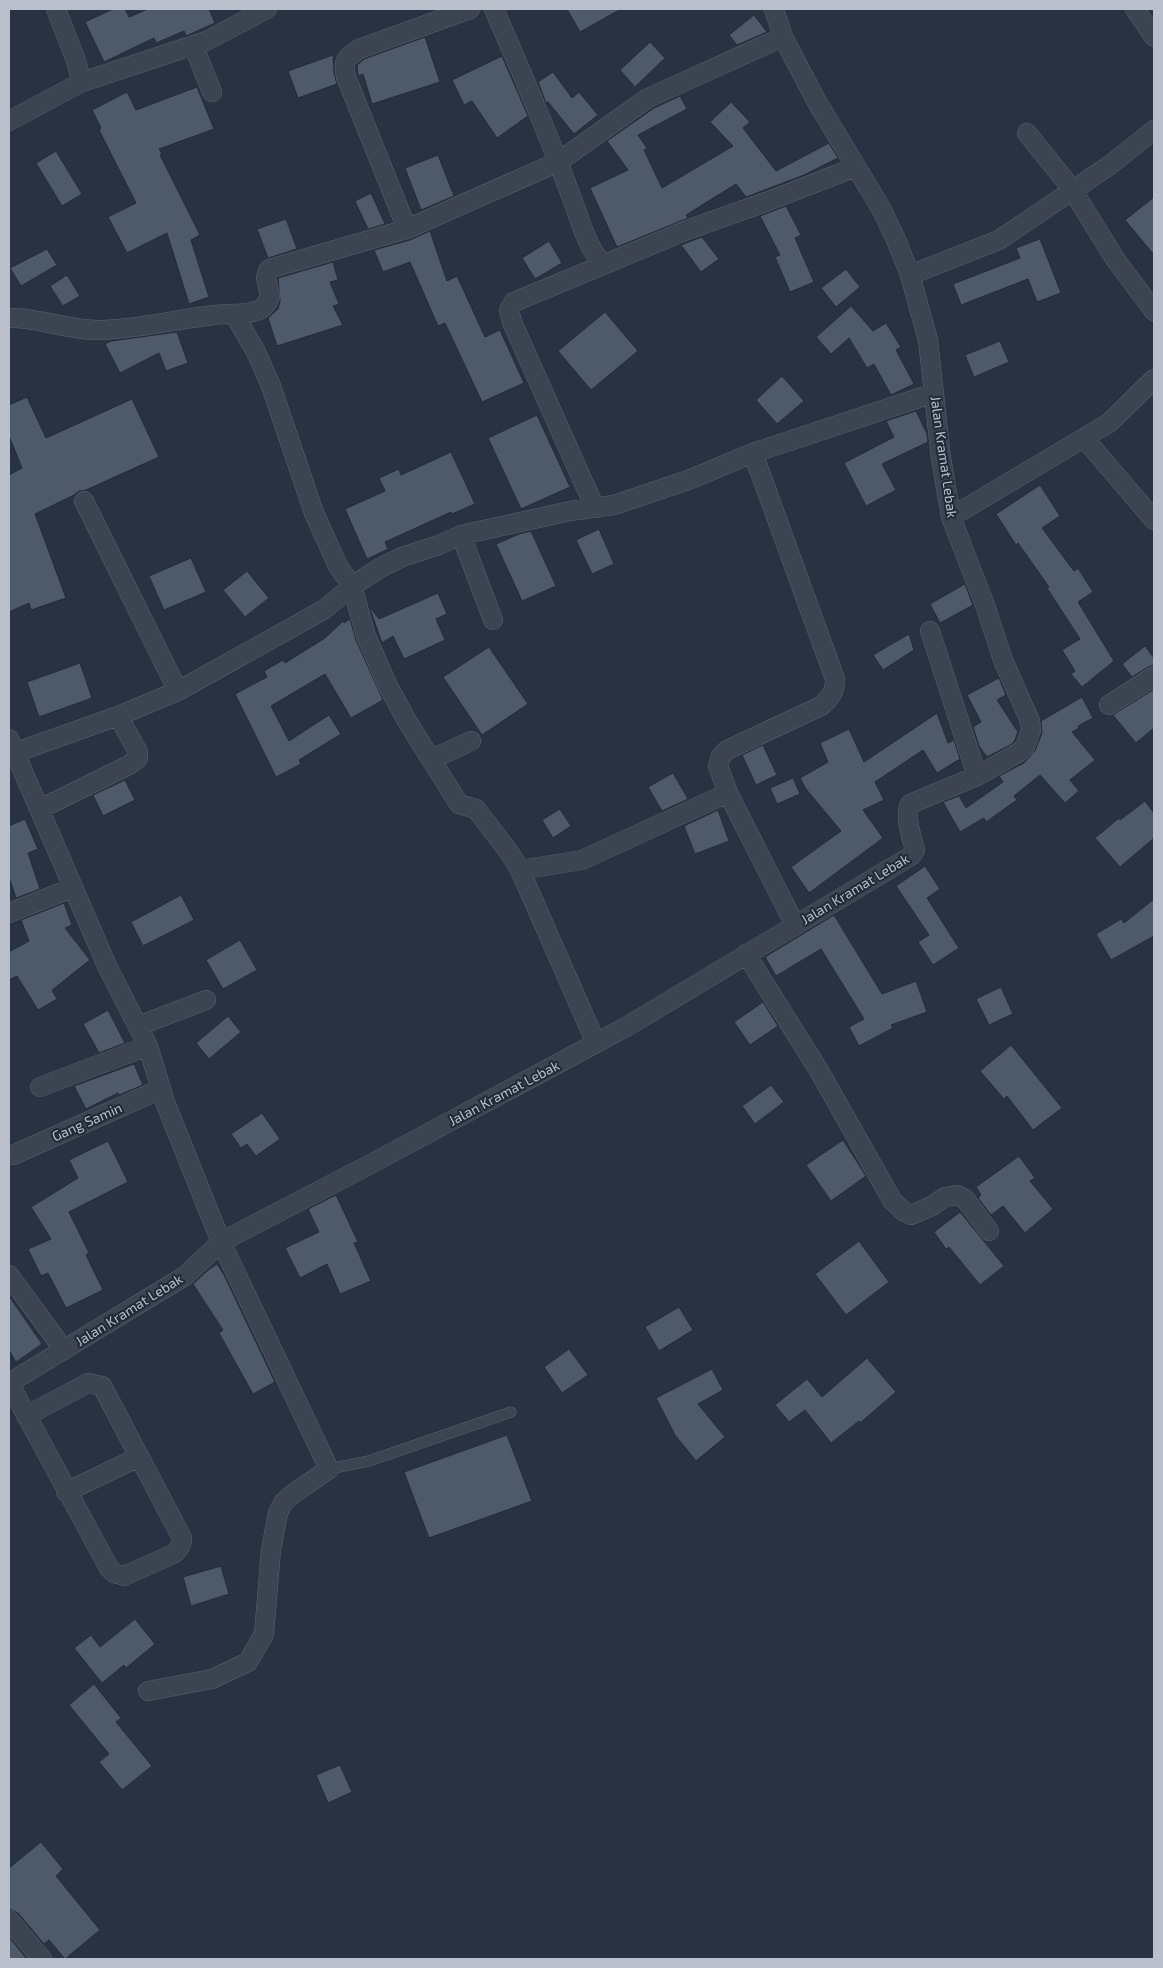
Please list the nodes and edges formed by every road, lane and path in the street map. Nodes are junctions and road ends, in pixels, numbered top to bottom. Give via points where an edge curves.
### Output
1 (56, 9) edge
2 (267, 9) edge
3 (470, 9) edge
4 (494, 9) edge
5 (774, 9) edge
6 (1134, 9) edge
7 (783, 37) junction
8 (1154, 37) edge
9 (193, 45) junction
10 (82, 82) junction
11 (212, 92) dead end
12 (9, 121) edge
13 (1154, 130) edge
14 (1027, 133) dead end
15 (558, 162) junction
16 (856, 167) junction
17 (1072, 189) junction
18 (407, 229) junction
19 (605, 264) junction
20 (910, 275) junction
21 (1154, 311) edge
22 (234, 314) junction
23 (9, 318) edge
24 (1154, 379) edge
25 (934, 393) junction
26 (1084, 438) junction
27 (753, 453) junction
28 (84, 501) dead end
29 (595, 508) junction
30 (951, 517) junction
31 (1154, 520) edge
32 (461, 535) junction
33 (352, 586) junction
34 (493, 620) dead end
35 (930, 631) dead end
36 (1154, 676) edge
37 (178, 691) junction
38 (1109, 705) dead end
39 (118, 716) junction
40 (471, 740) dead end
41 (11, 746) edge
42 (432, 759) junction
43 (977, 776) junction
44 (728, 792) junction
45 (40, 809) junction
46 (520, 870) junction
47 (72, 888) junction
48 (9, 913) edge
49 (795, 925) junction
50 (746, 954) junction
51 (206, 1000) dead end
52 (138, 1026) junction
53 (596, 1044) junction
54 (148, 1046) junction
55 (40, 1087) dead end
56 (161, 1089) junction
57 (14, 1155) dead end
58 (988, 1231) dead end
59 (221, 1242) junction
60 (9, 1275) edge
61 (64, 1350) junction
62 (9, 1383) edge
63 (511, 1412) dead end
64 (26, 1416) junction
65 (139, 1457) junction
66 (329, 1469) junction
67 (66, 1492) junction
68 (148, 1691) dead end
69 (9, 1920) edge
70 (42, 1959) edge

1 - 10 street
2 - 9 street
3 - 18 street via 359,50 347,57 344,67
4 - 15 street
5 - 7 street, Jalan Kramat Lebak
6 - 8 street
7 - 15 street via 648,98
7 - 16 street, Jalan Kramat Lebak
9 - 10 street
9 - 11 street
10 - 12 street
13 - 17 street via 1110,165
14 - 17 street
15 - 18 street
15 - 19 street via 596,257
16 - 19 street
16 - 20 street, Jalan Kramat Lebak via 886,218
17 - 20 street via 999,240
17 - 21 street via 1115,259
18 - 22 street via 269,269 266,276 270,297 266,304 260,309
19 - 29 street via 514,302 509,310
20 - 25 street, Jalan Kramat Lebak via 928,340
22 - 23 street via 96,330
22 - 33 street via 271,386 314,514 338,566
24 - 26 street via 1109,423
25 - 27 street
25 - 30 street, Jalan Kramat Lebak
26 - 30 street
26 - 31 street
27 - 29 street via 652,493
27 - 44 street via 832,670 835,689 821,706 727,750 718,766
28 - 37 street
29 - 32 street
30 - 43 street, Jalan Kramat Lebak via 1030,721 1025,747
32 - 33 street via 402,557
32 - 34 street
33 - 37 street via 325,609
33 - 42 street via 366,636 378,663 407,721
35 - 43 street
36 - 38 street
37 - 39 street
39 - 41 street
39 - 45 street via 138,752 138,758 130,766
40 - 42 street
41 - 45 street
42 - 46 street via 459,804 476,809
43 - 49 street, Jalan Kramat Lebak via 910,804 907,814 914,853
44 - 46 street via 582,860
44 - 49 street
45 - 47 street
46 - 53 street
47 - 48 street
47 - 52 street
49 - 50 street, Jalan Kramat Lebak
50 - 53 street, Jalan Kramat Lebak
50 - 58 street via 818,1069 892,1200 911,1215 945,1196 957,1195 965,1200
51 - 52 street
52 - 54 street
53 - 59 street, Jalan Kramat Lebak
54 - 55 street
54 - 56 street
56 - 57 street, Gang Samin
56 - 59 street
59 - 61 street, Jalan Kramat Lebak via 185,1276
59 - 66 street
60 - 61 street
61 - 62 street, Jalan Kramat Lebak
62 - 64 street
63 - 66 lane via 369,1461
64 - 65 street via 88,1384 102,1386
64 - 67 street
65 - 67 street
65 - 67 street via 182,1538 182,1544 173,1554 124,1576 114,1573
66 - 68 street via 290,1496 278,1513 270,1559 264,1634 248,1662 212,1679
69 - 70 street

